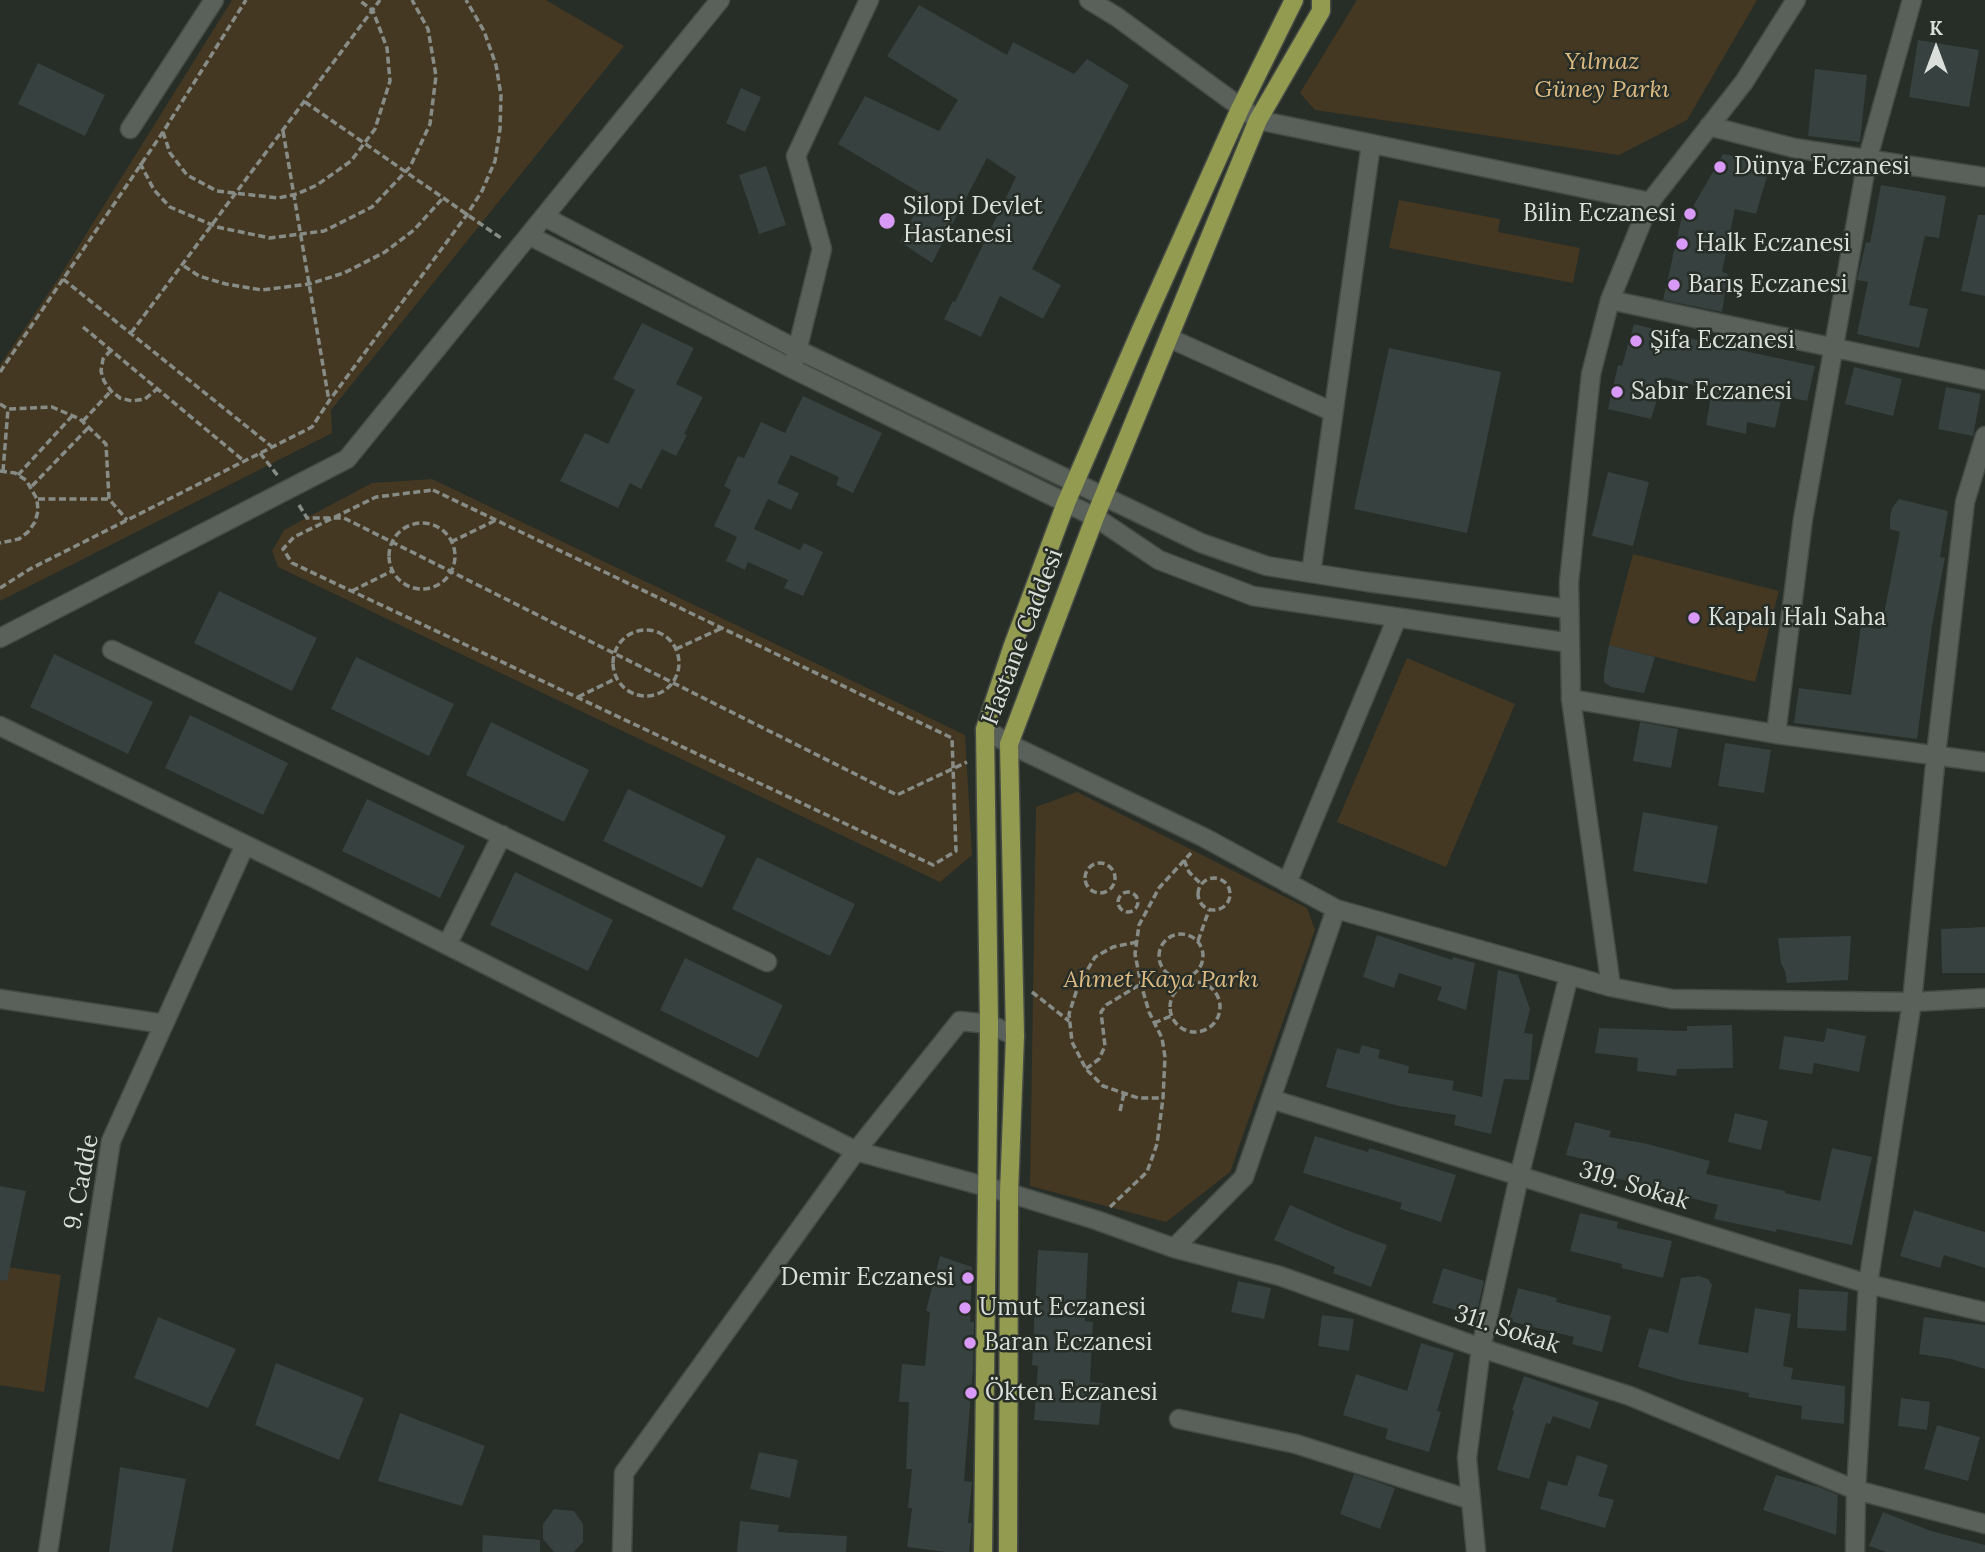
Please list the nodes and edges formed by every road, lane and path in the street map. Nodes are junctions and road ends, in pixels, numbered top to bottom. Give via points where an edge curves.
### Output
1 (246, 0) edge
2 (359, 0) edge
3 (380, 0) edge
4 (412, 0) edge
5 (466, 0) edge
6 (720, 0) edge
7 (869, 0) edge
8 (1089, 0) edge
9 (1294, 0) edge
10 (1321, 0) edge
11 (1796, 0) edge
12 (1912, 0) edge
13 (207, 2) edge
14 (373, 11) junction
15 (305, 102) junction
16 (1240, 109) junction
17 (1258, 120) junction
18 (1709, 126) junction
19 (130, 129) dead end
20 (283, 131) junction
21 (163, 132) junction
22 (364, 144) junction
23 (1371, 144) junction
24 (1867, 161) junction
25 (140, 163) junction
26 (405, 173) junction
27 (1985, 177) edge
28 (236, 195) junction
29 (294, 195) junction
30 (442, 199) junction
31 (1650, 202) junction
32 (466, 216) junction
33 (545, 218) junction
34 (213, 225) junction
35 (300, 234) junction
36 (524, 243) junction
37 (183, 266) junction
38 (63, 279) junction
39 (309, 284) junction
40 (1610, 300) junction
41 (83, 327) dead end
42 (131, 333) junction
43 (1169, 338) junction
44 (1834, 347) junction
45 (796, 349) junction
46 (111, 350) junction
47 (793, 369) junction
48 (0, 372) edge
49 (1985, 380) edge
50 (157, 389) junction
51 (111, 391) junction
52 (329, 401) junction
53 (0, 404) edge
54 (8, 409) junction
55 (1334, 412) junction
56 (73, 415) junction
57 (83, 421) junction
58 (89, 427) junction
59 (1985, 436) edge
60 (272, 447) junction
61 (260, 453) junction
62 (244, 460) junction
63 (2, 471) edge
64 (18, 475) junction
65 (1075, 484) junction
66 (31, 486) junction
67 (288, 489) junction
68 (1103, 498) junction
69 (37, 499) junction
70 (109, 499) junction
71 (1066, 503) junction
72 (1095, 517) junction
73 (332, 518) junction
74 (127, 520) junction
75 (496, 520) junction
76 (392, 542) junction
77 (452, 542) junction
78 (0, 543) edge
79 (392, 571) junction
80 (451, 571) junction
81 (1311, 573) junction
82 (0, 588) edge
83 (352, 591) junction
84 (1569, 609) junction
85 (1398, 618) junction
86 (722, 628) junction
87 (0, 638) edge
88 (1570, 643) junction
89 (676, 649) junction
90 (112, 650) dead end
91 (615, 653) junction
92 (617, 678) junction
93 (673, 682) junction
94 (578, 698) junction
95 (1571, 699) junction
96 (0, 726) edge
97 (985, 729) junction
98 (1776, 734) junction
99 (1009, 744) junction
100 (985, 754) junction
101 (1936, 755) junction
102 (1985, 762) edge
103 (953, 769) junction
104 (502, 835) junction
105 (1205, 838) junction
106 (245, 845) junction
107 (1184, 860) junction
108 (1287, 883) junction
109 (1201, 884) junction
110 (1112, 887) junction
111 (1119, 897) junction
112 (1139, 903) junction
113 (1150, 904) junction
114 (1136, 909) junction
115 (1336, 909) junction
116 (1209, 910) junction
117 (1141, 920) junction
118 (1198, 941) junction
119 (1136, 942) junction
120 (447, 945) junction
121 (767, 962) dead end
122 (1569, 975) junction
123 (1014, 978) junction
124 (1189, 980) junction
125 (1141, 984) junction
126 (1611, 987) junction
127 (1985, 998) edge
128 (0, 999) edge
129 (1912, 1002) junction
130 (1171, 1016) junction
131 (1069, 1021) junction
132 (1154, 1023) junction
133 (164, 1024) junction
134 (989, 1024) junction
135 (1015, 1036) junction
136 (1086, 1069) junction
137 (1124, 1093) junction
138 (1163, 1098) junction
139 (1271, 1100) junction
140 (1119, 1111) dead end
141 (856, 1151) junction
142 (1519, 1177) junction
143 (986, 1188) junction
144 (1009, 1193) junction
145 (1096, 1220) junction
146 (1174, 1248) junction
147 (1868, 1284) junction
148 (1985, 1312) edge
149 (1481, 1348) junction
150 (1179, 1419) dead end
151 (1856, 1490) junction
152 (1471, 1500) junction
153 (1985, 1524) edge
154 (48, 1552) edge
155 (622, 1552) edge
156 (983, 1552) edge
157 (1008, 1552) edge
158 (1476, 1552) edge
159 (1855, 1552) edge

1 - 21 path
2 - 14 path
3 - 14 path
4 - 26 path via 428,29 436,76 430,124
5 - 32 path via 484,31 501,95 495,161
6 - 33 street
7 - 45 street via 796,156 822,249
8 - 16 street
9 - 16 main road, Hastane Caddesi
10 - 17 main road, Hastane Caddesi via 1321,11
11 - 18 street via 1744,82
12 - 24 street
13 - 19 street
14 - 15 path
14 - 22 path via 387,48 390,81 376,129
15 - 20 path
15 - 22 path
16 - 17 street
16 - 65 main road, Hastane Caddesi
17 - 23 street
17 - 43 main road, Hastane Caddesi
18 - 24 street
18 - 31 street
20 - 28 path
20 - 29 path
21 - 25 path
21 - 28 path via 170,153 187,175
22 - 26 path
22 - 29 path via 351,161
23 - 31 street
23 - 55 street
24 - 27 street
24 - 44 street
25 - 34 path via 154,190 170,206
25 - 38 path
26 - 30 path
26 - 35 path via 372,207 324,232
28 - 29 path
28 - 34 path
29 - 35 path
30 - 32 path
30 - 39 path via 414,230 385,252
31 - 40 street
32 - 36 path
32 - 52 path
33 - 36 street
33 - 45 street
34 - 35 path via 270,238
34 - 37 path
35 - 39 path
36 - 47 street
36 - 67 street via 347,459
37 - 39 path via 217,282 262,290
37 - 42 path
38 - 42 path
38 - 48 path
39 - 52 path
40 - 44 street
40 - 84 street via 1591,374
41 - 46 path
42 - 60 path
43 - 55 street
43 - 68 main road, Hastane Caddesi
44 - 49 street
44 - 98 street via 1803,519
45 - 47 street
45 - 65 street
46 - 50 path
46 - 51 path via 101,371
47 - 71 street
50 - 51 path via 145,399 132,401
50 - 62 path
51 - 57 path
52 - 60 path via 312,427
53 - 54 path
54 - 56 path via 52,407
54 - 63 path
55 - 81 street
56 - 57 path
56 - 64 path
57 - 58 path
58 - 66 path
58 - 70 path via 106,444
59 - 101 street via 1965,502
60 - 61 path
61 - 62 path
61 - 67 path
62 - 74 path
63 - 64 path
64 - 66 path
65 - 68 street
65 - 71 main road, Hastane Caddesi
66 - 69 path
67 - 73 path via 307,518
67 - 87 street
68 - 72 main road, Hastane Caddesi
68 - 81 street via 1200,543 1267,566
69 - 70 path
69 - 78 path via 38,511 28,532
70 - 74 path
71 - 72 street
71 - 97 main road, Hastane Caddesi
72 - 85 street via 1159,560 1253,596
72 - 99 main road, Hastane Caddesi
73 - 75 path via 376,497 433,490
73 - 76 path via 344,518
73 - 83 path via 294,537 283,549 292,563
74 - 82 path
75 - 77 path
75 - 86 path
76 - 77 path via 408,526 419,523 439,528
76 - 79 path
76 - 80 path
77 - 80 path
79 - 80 path via 402,583 424,590 443,582
79 - 83 path
80 - 91 path
81 - 84 street
83 - 94 path
84 - 88 street
85 - 88 street
85 - 108 street
86 - 89 path
86 - 103 path via 952,738
88 - 95 street
89 - 91 path via 664,635 644,630 623,640
89 - 93 path via 680,661
90 - 104 street
91 - 92 path
91 - 93 path
92 - 93 path via 626,690 648,696
92 - 94 path
93 - 103 path via 897,795
94 - 103 path via 933,865 956,851
95 - 98 street
95 - 126 street
96 - 106 street, 311. Sokak
97 - 99 street
97 - 100 main road, Hastane Caddesi
98 - 101 street
99 - 105 street
99 - 123 main road, Hastane Caddesi
100 - 103 path
100 - 134 main road, Hastane Caddesi
101 - 102 street
101 - 129 street
104 - 120 street
104 - 121 street
105 - 107 path
105 - 108 street
106 - 120 street, 311. Sokak
106 - 133 street, 9. Cadde
107 - 109 path
107 - 113 path
108 - 115 street
109 - 116 path via 1198,899
109 - 116 path via 1215,878 1228,887 1230,897 1224,907
110 - 110 path via 1100,893 1090,890 1085,881 1087,871 1095,864 1109,866 1114,873
110 - 111 path
111 - 112 path via 1132,892
111 - 114 path via 1121,909
112 - 113 path
112 - 114 path
113 - 117 path
114 - 117 path
115 - 122 street
115 - 139 street
116 - 118 path
117 - 119 path
118 - 124 path via 1204,961
118 - 124 path via 1177,934 1160,949 1164,971
119 - 125 path
119 - 131 path via 1095,957 1077,986
120 - 141 street, 311. Sokak
122 - 126 street
122 - 142 street
123 - 131 path
123 - 135 main road, Hastane Caddesi
124 - 130 path via 1171,999
124 - 130 path via 1205,984 1217,995 1217,1018 1206,1030 1189,1032
125 - 132 path
125 - 136 path via 1101,1012 1105,1046 1099,1059
126 - 129 street via 1672,999
127 - 129 street
128 - 133 street
129 - 147 street
130 - 132 path
131 - 136 path via 1072,1042
132 - 138 path via 1165,1057
133 - 154 street, 9. Cadde via 111,1141
134 - 135 street
134 - 141 street via 960,1021
134 - 143 main road, Hastane Caddesi
135 - 144 main road, Hastane Caddesi
136 - 137 path via 1102,1086
137 - 138 path
137 - 140 path
138 - 145 path via 1157,1144 1147,1172
139 - 142 street, 319. Sokak
139 - 146 street via 1244,1177
141 - 143 street, 311. Sokak
141 - 155 street via 624,1474
142 - 147 street, 319. Sokak
142 - 149 street
143 - 144 street, 311. Sokak
143 - 156 main road, Hastane Caddesi
144 - 145 street, 311. Sokak
144 - 157 main road, Hastane Caddesi
145 - 146 street, 311. Sokak
146 - 149 street, 311. Sokak via 1280,1276
147 - 148 street, 319. Sokak
147 - 151 street
149 - 151 street, 311. Sokak via 1630,1396
149 - 152 street via 1467,1458
150 - 152 street via 1296,1444
151 - 153 street, 311. Sokak
151 - 159 street
152 - 158 street

